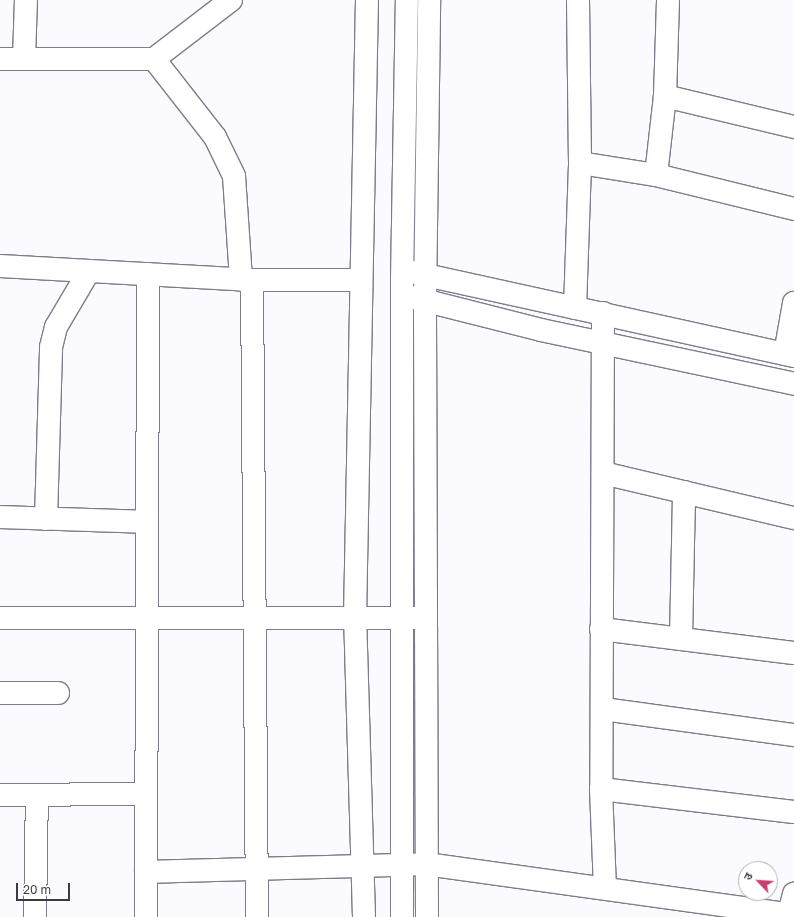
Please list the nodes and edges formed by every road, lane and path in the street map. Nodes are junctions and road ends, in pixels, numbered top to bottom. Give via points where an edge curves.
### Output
1 (26, 0) edge
2 (230, 0) edge
3 (407, 0) edge
4 (429, 0) edge
5 (578, 0) edge
6 (668, 0) edge
7 (370, 3) edge
8 (0, 59) edge
9 (24, 59) junction
10 (154, 59) junction
11 (665, 96) junction
12 (794, 127) edge
13 (580, 162) junction
14 (656, 175) junction
15 (794, 210) edge
16 (0, 266) edge
17 (78, 270) junction
18 (403, 270) junction
19 (148, 274) junction
20 (426, 274) junction
21 (247, 280) junction
22 (360, 280) junction
23 (403, 296) junction
24 (425, 300) junction
25 (794, 302) edge
26 (575, 308) junction
27 (603, 313) junction
28 (600, 342) junction
29 (790, 355) edge
30 (794, 384) edge
31 (603, 473) junction
32 (684, 492) junction
33 (0, 517) edge
34 (794, 518) edge
35 (46, 519) junction
36 (147, 522) junction
37 (0, 618) edge
38 (356, 618) junction
39 (404, 618) junction
40 (425, 618) junction
41 (147, 619) junction
42 (254, 619) junction
43 (601, 629) junction
44 (681, 639) junction
45 (794, 653) edge
46 (0, 693) edge
47 (58, 693) dead end
48 (603, 709) junction
49 (794, 736) edge
50 (602, 790) junction
51 (146, 794) junction
52 (0, 795) edge
53 (37, 795) junction
54 (794, 812) edge
55 (401, 862) junction
56 (364, 864) junction
57 (426, 864) junction
58 (257, 868) junction
59 (146, 872) junction
60 (605, 888) junction
61 (792, 907) edge
62 (720, 911) edge
63 (35, 917) edge
64 (146, 917) edge
65 (257, 917) edge
66 (364, 917) edge
67 (402, 917) edge
68 (427, 917) edge

1 - 9 street
2 - 10 street
3 - 18 street
4 - 20 street
5 - 13 street
6 - 11 street
7 - 22 street
8 - 9 street
9 - 10 street
10 - 21 street via 211,130 234,176
11 - 12 street
11 - 14 street
13 - 14 street
13 - 26 street
14 - 15 street
16 - 17 street
17 - 19 street
17 - 35 street via 56,327 52,347
18 - 20 street
18 - 23 street
19 - 21 street
19 - 36 street
20 - 24 street
20 - 26 street
21 - 22 street
21 - 42 street
22 - 38 street
23 - 24 street
23 - 39 street
24 - 28 street
24 - 40 street
25 - 29 street
26 - 27 street
27 - 28 street
27 - 29 street
28 - 30 street
28 - 31 street
31 - 32 street
31 - 43 street
32 - 34 street
32 - 44 street
33 - 35 street
35 - 36 street
36 - 41 street
37 - 41 street
38 - 39 street
38 - 42 street
38 - 56 street
39 - 40 street
39 - 55 street
40 - 57 street
41 - 42 street
41 - 51 street
42 - 58 street
43 - 44 street
43 - 48 street
44 - 45 street
46 - 47 street
48 - 49 street
48 - 50 street
50 - 54 street
50 - 60 street
51 - 53 street
51 - 59 street
52 - 53 street
53 - 63 street
55 - 56 street
55 - 57 street
55 - 67 street
56 - 58 street
56 - 66 street
57 - 60 street
57 - 68 street
58 - 59 street
58 - 65 street
59 - 64 street
60 - 62 street
61 - 62 street

